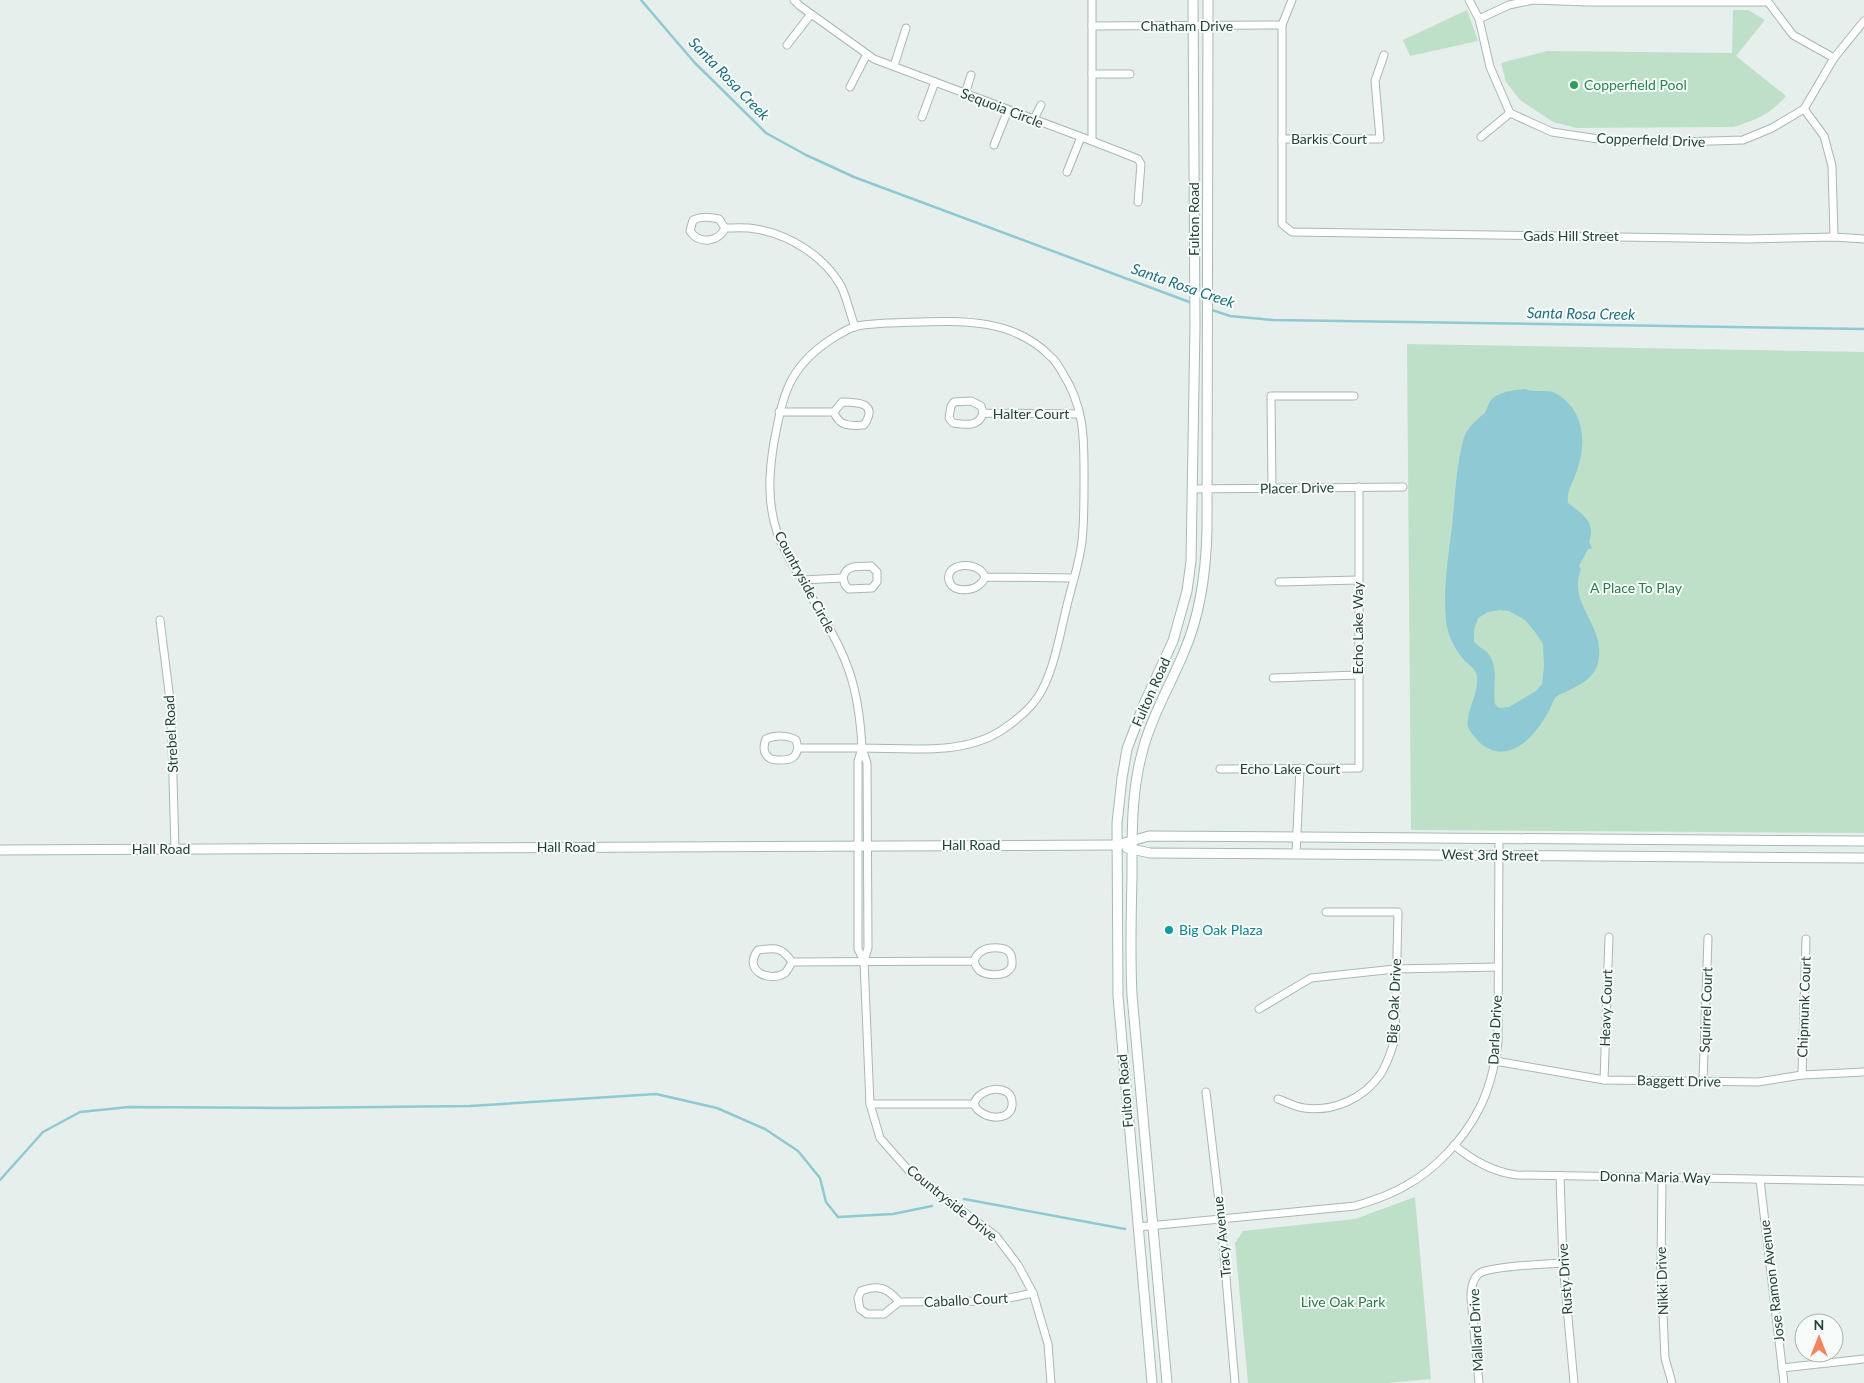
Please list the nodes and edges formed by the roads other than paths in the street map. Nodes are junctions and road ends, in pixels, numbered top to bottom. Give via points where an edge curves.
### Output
1 (794, 0) edge
2 (1092, 0) edge
3 (1193, 0) edge
4 (1208, 0) edge
5 (1292, 0) edge
6 (1469, 0) edge
7 (1534, 0) edge
8 (1650, 1) edge
9 (1768, 1) edge
10 (811, 14) junction
11 (1479, 19) junction
12 (1864, 21) edge
13 (1282, 25) junction
14 (1092, 26) junction
15 (1194, 26) junction
16 (1208, 26) junction
17 (906, 28) dead end
18 (786, 45) dead end
19 (867, 54) junction
20 (1384, 55) dead end
21 (1834, 58) junction
22 (894, 66) junction
23 (1092, 74) junction
24 (1130, 74) dead end
25 (971, 75) dead end
26 (935, 82) junction
27 (850, 87) dead end
28 (965, 94) junction
29 (1041, 105) dead end
30 (1804, 109) junction
31 (1008, 110) junction
32 (1510, 112) junction
33 (922, 118) dead end
34 (1034, 119) junction
35 (1081, 137) junction
36 (1481, 137) dead end
37 (1282, 138) junction
38 (1092, 141) junction
39 (994, 145) dead end
40 (1067, 172) dead end
41 (1138, 202) dead end
42 (725, 228) junction
43 (1834, 237) junction
44 (1864, 239) edge
45 (855, 327) junction
46 (1354, 396) dead end
47 (780, 412) junction
48 (834, 412) junction
49 (983, 413) junction
50 (1080, 414) junction
51 (1359, 487) junction
52 (1402, 487) dead end
53 (1192, 489) junction
54 (1207, 489) junction
55 (1272, 489) junction
56 (985, 576) junction
57 (843, 578) junction
58 (1073, 578) junction
59 (802, 580) junction
60 (1358, 580) junction
61 (1279, 582) dead end
62 (160, 620) dead end
63 (1358, 675) junction
64 (1273, 678) dead end
65 (798, 748) junction
66 (862, 748) junction
67 (1300, 768) junction
68 (1359, 768) joint
69 (1220, 769) dead end
70 (1297, 837) junction
71 (1499, 838) junction
72 (1864, 841) edge
73 (1117, 845) junction
74 (1132, 845) junction
75 (857, 846) junction
76 (868, 846) junction
77 (175, 849) junction
78 (0, 850) edge
79 (1296, 854) junction
80 (1499, 856) junction
81 (1864, 858) edge
82 (1326, 912) dead end
83 (1609, 937) dead end
84 (1708, 938) dead end
85 (1806, 939) dead end
86 (864, 961) junction
87 (974, 961) junction
88 (792, 962) junction
89 (1498, 967) junction
90 (1395, 969) junction
91 (1259, 1009) dead end
92 (1495, 1061) junction
93 (1864, 1072) edge
94 (1802, 1075) junction
95 (1604, 1080) junction
96 (1703, 1081) junction
97 (1206, 1092) dead end
98 (1278, 1099) dead end
99 (870, 1104) junction
100 (974, 1104) junction
101 (1454, 1145) junction
102 (1560, 1176) junction
103 (1662, 1177) junction
104 (1760, 1180) junction
105 (1864, 1181) edge
106 (1221, 1219) junction
107 (1153, 1226) junction
108 (1138, 1227) junction
109 (1563, 1263) junction
110 (1033, 1293) junction
111 (899, 1302) junction
112 (1864, 1359) edge
113 (1782, 1368) junction
114 (1051, 1383) edge
115 (1152, 1383) edge
116 (1167, 1383) edge
117 (1235, 1383) edge
118 (1479, 1383) edge
119 (1574, 1383) edge
120 (1672, 1383) edge
121 (1784, 1383) edge

1 - 10 street, Sequoia Circle
2 - 14 street
3 - 15 main road, Fulton Road
4 - 16 main road, Fulton Road
5 - 13 street
6 - 11 street
7 - 8 street
7 - 11 street via 1509,5
8 - 9 street
9 - 21 street via 1793,35
10 - 18 street
10 - 19 street, Sequoia Circle
11 - 32 street via 1490,67
12 - 21 street, Copperfield Drive
13 - 16 street, Chatham Drive
13 - 37 street
14 - 15 street, Chatham Drive
14 - 23 street
15 - 16 street, Chatham Drive
15 - 53 main road, Fulton Road
16 - 54 main road, Fulton Road
17 - 22 street
19 - 22 street, Sequoia Circle
19 - 27 street
20 - 37 street, Barkis Court via 1375,81 1380,139
21 - 30 street, Copperfield Drive
22 - 26 street, Sequoia Circle
23 - 24 street
23 - 38 street
25 - 28 street
26 - 28 street, Sequoia Circle
26 - 33 street
28 - 31 street, Sequoia Circle
29 - 34 street
30 - 32 street, Copperfield Drive via 1743,140 1680,142 1612,141 1552,132
30 - 43 street via 1824,136 1832,166
31 - 34 street, Sequoia Circle
31 - 39 street
32 - 36 street
34 - 35 street, Sequoia Circle
35 - 38 street, Sequoia Circle
35 - 40 street
37 - 43 street, Gads Hill Street via 1282,224 1292,232 1747,239
38 - 41 street, Sequoia Circle via 1138,158
42 - 42 street via 719,219 700,217 690,225 694,237 701,240 714,239
42 - 45 street via 769,232 786,238 817,258 841,286
43 - 44 street, Gads Hill Street
45 - 47 street, Countryside Circle via 805,359 783,397
45 - 50 street, Countryside Circle via 887,323 984,322 1022,334 1053,358 1070,385
46 - 55 street via 1271,396
47 - 48 street
47 - 59 street, Countryside Circle via 771,459 771,509 777,532
48 - 48 street via 836,420 849,426 864,425 869,416 866,406 860,402 842,402
49 - 49 street, Halter Court via 976,402 954,402 949,418 953,423 975,424
49 - 50 street, Halter Court
50 - 58 street, Countryside Circle via 1084,440 1084,504 1082,542
51 - 52 street, Placer Drive
51 - 55 street, Placer Drive
51 - 60 street, Echo Lake Way
53 - 54 street, Placer Drive
53 - 73 main road, Fulton Road via 1192,547 1187,591 1173,641 1144,704 1128,749 1119,793
54 - 55 street, Placer Drive
54 - 74 main road, Fulton Road via 1207,547 1200,602 1184,652 1144,746 1134,795
56 - 56 street via 983,570 976,566 956,567 949,575 950,583 958,589 975,588
56 - 58 street
57 - 57 street via 850,589 872,588 878,582 877,572 870,566 849,568
57 - 59 street
58 - 66 street, Countryside Circle via 1047,679 1037,697 1014,721 989,738 972,744
59 - 66 street, Countryside Circle via 846,663 860,716
60 - 61 street
60 - 63 street, Echo Lake Way
62 - 77 street, Strebel Road via 172,708
63 - 64 street
63 - 68 street, Echo Lake Way
65 - 65 street via 796,740 791,737 772,736 766,739 764,753 775,760 790,759
65 - 66 street
66 - 75 street, Countryside Drive via 858,761
66 - 76 street, Countryside Drive via 867,763
67 - 68 street, Echo Lake Court
67 - 69 street, Echo Lake Court
67 - 70 street
70 - 71 main road, West 3rd Street
70 - 74 main road, West 3rd Street via 1149,836
70 - 79 street
71 - 72 main road, West 3rd Street
71 - 80 street, Darla Drive
73 - 74 main road, West 3rd Street
73 - 76 main road, Hall Road
73 - 108 main road, Fulton Road via 1118,996
74 - 79 main road, West 3rd Street via 1150,853
74 - 107 main road, Fulton Road via 1132,995
75 - 76 main road, Hall Road
75 - 77 main road, Hall Road
75 - 86 street, Countryside Drive via 858,949
76 - 86 street, Countryside Drive via 868,948
77 - 78 main road, Hall Road
79 - 80 main road, West 3rd Street
80 - 81 main road, West 3rd Street
80 - 89 street, Darla Drive
82 - 90 street, Big Oak Drive via 1398,912
83 - 95 street, Heavy Court
84 - 96 street, Squirrel Court
85 - 94 street, Chipmunk Court
86 - 87 street
86 - 88 street
86 - 99 street, Countryside Drive
87 - 87 street via 981,972 994,974 1012,967 1008,950 991,948 981,951
88 - 88 street via 781,949 772,949 758,950 753,963 759,974 778,975 785,973
89 - 90 street
89 - 92 street, Darla Drive
90 - 91 street via 1311,978
90 - 98 street, Big Oak Drive via 1395,1039 1379,1076 1349,1101 1330,1108 1303,1108
92 - 95 street, Baggett Drive
92 - 101 street, Darla Drive via 1479,1110
93 - 94 street, Baggett Drive
94 - 96 street, Baggett Drive via 1758,1082
95 - 96 street, Baggett Drive
97 - 106 street, Tracy Avenue
99 - 100 street
99 - 110 street, Countryside Drive via 880,1138 910,1172 996,1236 1018,1265
100 - 100 street via 986,1116 1005,1116 1012,1109 1011,1096 992,1090 979,1095
101 - 102 street, Donna Maria Way via 1474,1160 1498,1171
101 - 106 street, Darla Drive via 1421,1176 1372,1200 1340,1208
102 - 103 street, Donna Maria Way
102 - 109 street, Rusty Drive
103 - 104 street, Donna Maria Way
103 - 120 street, Nikki Drive via 1663,1318 1665,1358
104 - 105 street, Donna Maria Way
104 - 113 street, Jose Ramon Avenue
106 - 107 street, Darla Drive
106 - 117 street, Tracy Avenue
107 - 108 street, Darla Drive
107 - 116 main road, Fulton Road
108 - 115 main road, Fulton Road
109 - 118 street, Mallard Drive via 1491,1269 1476,1277 1471,1298
109 - 119 street, Rusty Drive
110 - 111 street, Caballo Court via 995,1300
110 - 114 street, Countryside Drive via 1048,1344
111 - 111 street, Caballo Court via 886,1289 876,1288 861,1291 858,1298 860,1309 867,1314 884,1314
112 - 113 street
113 - 121 street, Jose Ramon Avenue

